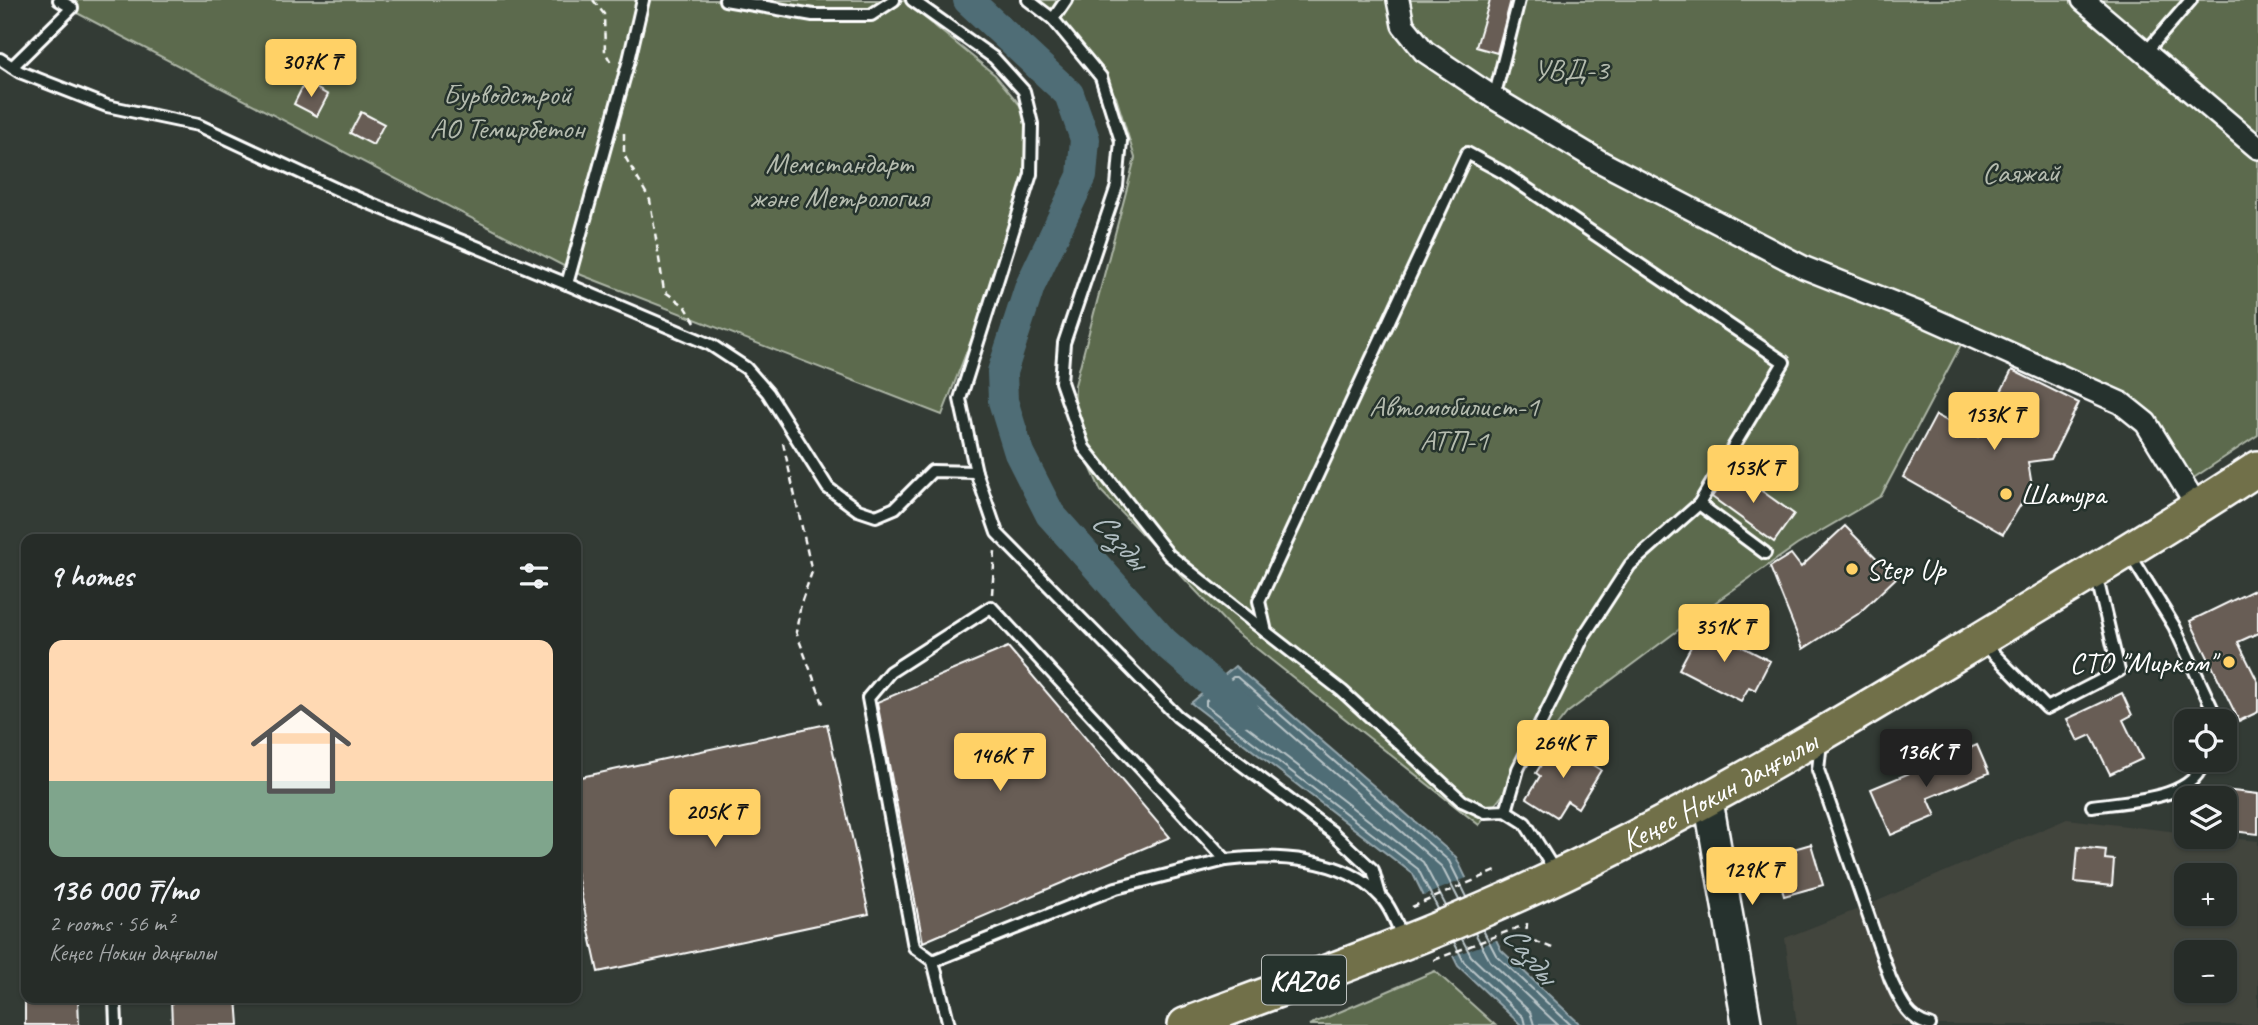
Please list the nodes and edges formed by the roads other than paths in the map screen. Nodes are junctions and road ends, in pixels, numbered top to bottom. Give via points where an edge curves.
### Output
1 (59, 0) edge
2 (643, 0) edge
3 (725, 0) edge
4 (894, 0) edge
5 (912, 0) edge
6 (1028, 0) edge
7 (1066, 0) edge
8 (1398, 0) edge
9 (1519, 0) edge
10 (2083, 0) edge
11 (2191, 0) edge
12 (1053, 19) junction
13 (2145, 53) junction
14 (0, 59) edge
15 (12, 67) junction
16 (1494, 98) junction
17 (2258, 148) edge
18 (567, 284) junction
19 (2258, 468) edge
20 (976, 472) junction
21 (1699, 503) junction
22 (2192, 511) junction
23 (2128, 550) junction
24 (1765, 553) dead end
25 (2095, 570) junction
26 (1266, 632) junction
27 (1980, 640) junction
28 (2212, 709) edge
29 (1822, 736) junction
30 (2199, 772) edge
31 (1708, 798) junction
32 (2092, 806) dead end
33 (1506, 811) junction
34 (1226, 860) junction
35 (1558, 875) junction
36 (1380, 895) junction
37 (1419, 936) junction
38 (933, 961) junction
39 (115, 1003) edge
40 (116, 1025) edge
41 (949, 1025) edge
42 (1185, 1025) edge
43 (1747, 1025) edge
44 (1930, 1025) edge

1 - 15 lane via 72,8
2 - 18 lane
3 - 4 lane via 813,15 871,15
5 - 20 lane via 994,58 1024,92 1032,124 1031,174 960,399
6 - 12 lane
7 - 12 lane
8 - 16 street via 1403,25 1424,51
9 - 16 lane
10 - 13 street
11 - 13 lane
12 - 26 lane via 1101,77 1121,141 1117,186 1064,343 1060,382 1084,448 1168,555
13 - 17 street
14 - 15 lane
15 - 18 lane via 107,106 198,125 340,191
16 - 22 street via 1601,162 1805,268 2121,403 2146,423
18 - 20 lane via 711,345 746,368 768,393 828,488 858,510 876,516 895,508 932,471
19 - 22 highway, Кеңес Нокин даңғылы / KАZ06
20 - 36 lane via 997,533 1177,716 1332,832 1373,870
21 - 24 lane
21 - 26 lane via 1784,362 1504,173 1467,153 1259,601
21 - 33 lane via 1630,565 1586,634 1518,769
22 - 23 highway, Кеңес Нокин даңғылы / KАZ06
23 - 25 highway, Кеңес Нокин даңғылы / KАZ06
23 - 28 lane via 2175,626
25 - 27 highway, Кеңес Нокин даңғылы / KАZ06
25 - 27 lane via 2119,671 2047,708
26 - 33 lane via 1342,691 1462,801 1485,812
27 - 29 highway, Кеңес Нокин даңғылы / KАZ06
29 - 31 highway, Кеңес Нокин даңғылы / KАZ06
29 - 44 lane via 1818,769 1890,978 1903,1007
30 - 32 lane via 2183,788
31 - 35 highway, Кеңес Нокин даңғылы / KАZ06
31 - 43 main road
33 - 35 lane via 1525,823
34 - 36 lane via 1260,856 1343,870
34 - 38 lane via 1116,888
34 - 38 lane via 991,607 890,672 868,698 914,947
35 - 37 highway, Кеңес Нокин даңғылы / KАZ06 via 1512,905
36 - 37 lane
37 - 42 highway, Кеңес Нокин даңғылы / KАZ06
38 - 41 lane
39 - 40 lane

